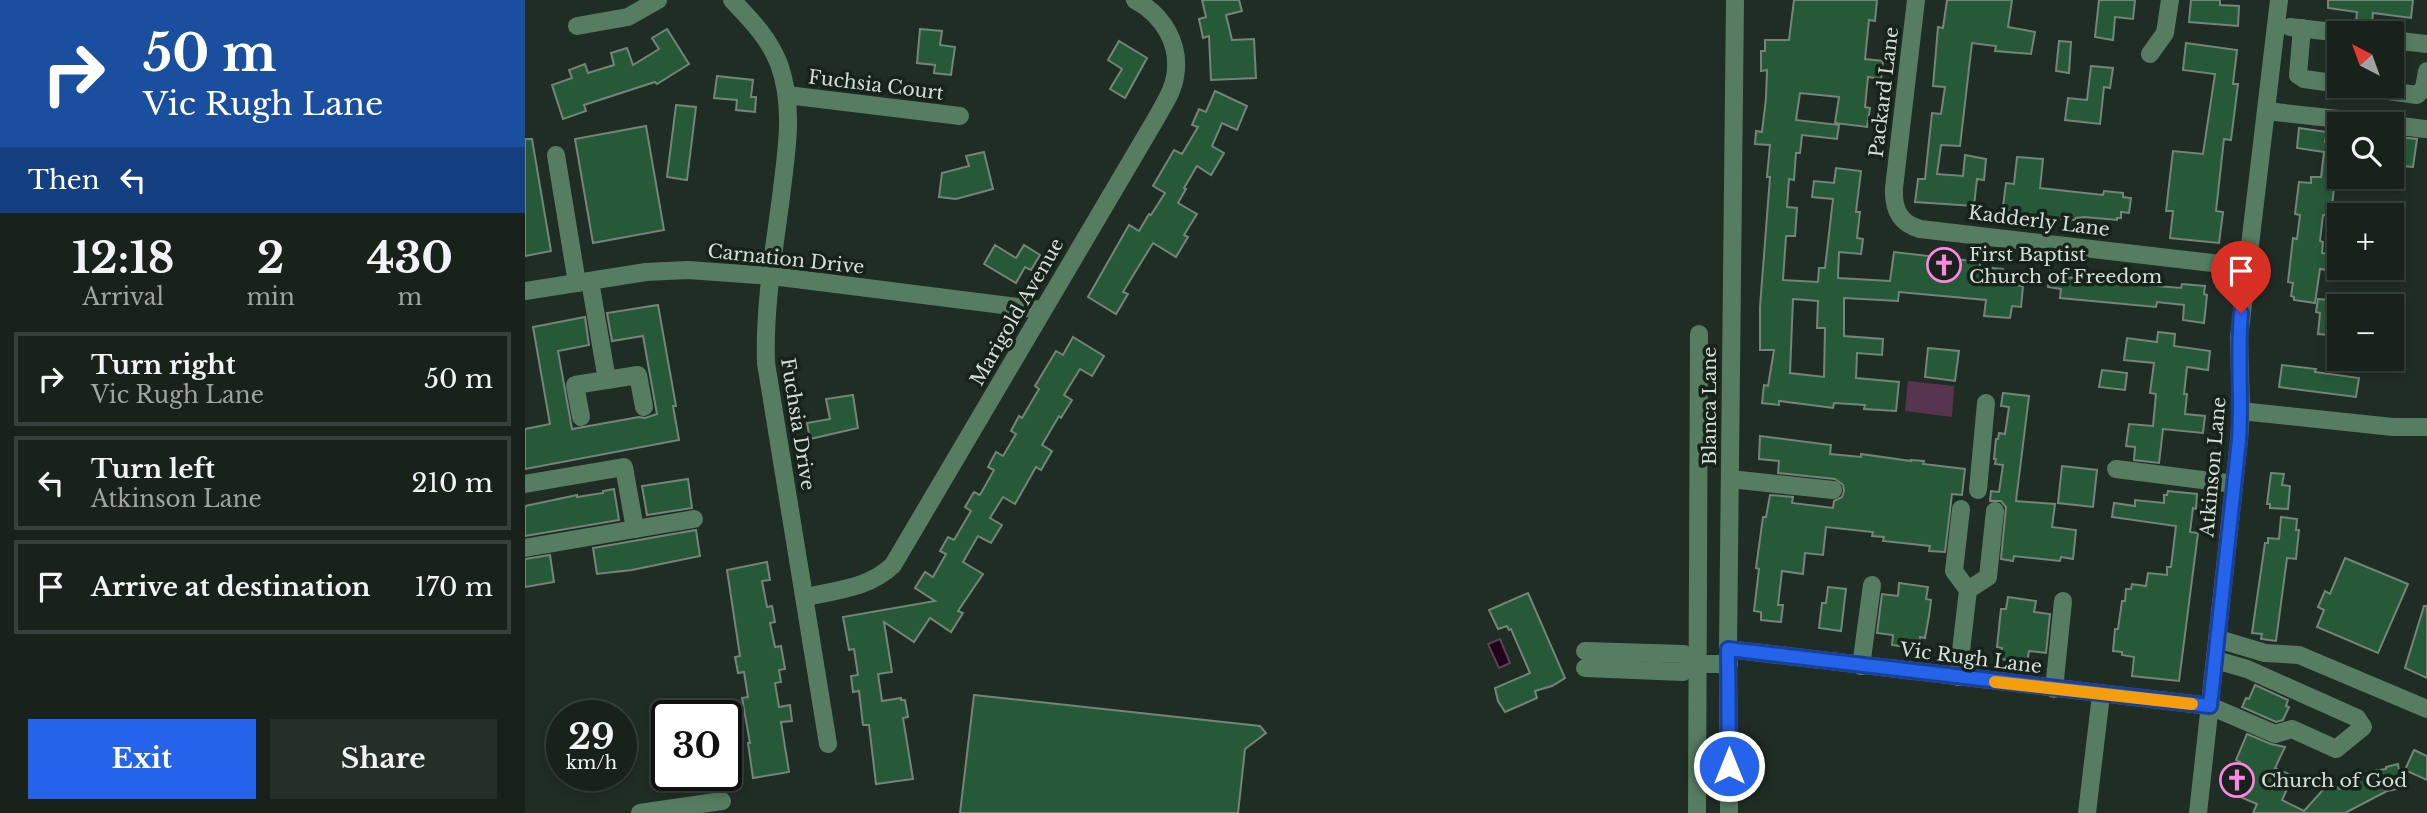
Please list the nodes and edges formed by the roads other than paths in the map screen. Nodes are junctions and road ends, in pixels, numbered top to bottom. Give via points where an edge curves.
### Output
1 (658, 0) edge
2 (732, 0) edge
3 (1135, 0) edge
4 (1735, 0) edge
5 (1916, 0) edge
6 (2170, 0) edge
7 (2279, 0) edge
8 (577, 26) dead end
9 (2276, 26) junction
10 (2302, 28) junction
11 (2327, 31) edge
12 (2405, 41) edge
13 (2427, 44) edge
14 (2150, 54) dead end
15 (2427, 71) edge
16 (2327, 82) edge
17 (2405, 93) edge
18 (787, 95) junction
19 (2266, 111) junction
20 (960, 116) dead end
21 (2327, 118) edge
22 (2404, 126) edge
23 (2425, 129) dead end
24 (557, 155) dead end
25 (1894, 188) joint
26 (2247, 267) junction
27 (772, 276) junction
28 (584, 282) junction
29 (525, 291) edge
30 (1042, 310) junction
31 (1699, 334) dead end
32 (607, 380) junction
33 (1986, 403) dead end
34 (644, 407) dead end
35 (2241, 411) junction
36 (581, 418) dead end
37 (2427, 427) edge
38 (2116, 469) dead end
39 (1730, 479) junction
40 (525, 484) edge
41 (2235, 484) junction
42 (1833, 490) dead end
43 (1977, 490) dead end
44 (1961, 509) dead end
45 (1995, 511) dead end
46 (694, 519) dead end
47 (635, 529) junction
48 (525, 548) edge
49 (1872, 585) dead end
50 (1968, 590) junction
51 (806, 597) junction
52 (2063, 601) dead end
53 (2218, 639) junction
54 (1729, 657) junction
55 (1585, 660) dead end
56 (2215, 660) junction
57 (1697, 664) junction
58 (1861, 666) junction
59 (1958, 677) junction
60 (2054, 689) junction
61 (2101, 695) junction
62 (2210, 706) junction
63 (2427, 709) edge
64 (828, 744) dead end
65 (722, 801) dead end
66 (640, 813) edge
67 (1697, 813) edge
68 (1729, 813) edge
69 (2087, 813) edge
70 (2198, 813) edge

1 - 8 street via 628,17
2 - 18 street, Fuchsia Drive via 764,35 779,64
3 - 30 street, Marigold Avenue via 1158,15 1171,39 1176,63 1172,89
4 - 39 street, Blanca Lane
5 - 25 street, Packard Lane
6 - 14 street via 2165,33
7 - 9 street, Atkinson Lane
9 - 10 street
9 - 19 street, Atkinson Lane
10 - 11 street
10 - 16 street via 2298,75
12 - 13 street
15 - 17 street via 2424,88 2417,94
18 - 20 street, Fuchsia Court
18 - 27 street, Fuchsia Drive via 789,126
19 - 21 street
19 - 26 street, Atkinson Lane
22 - 23 street
24 - 28 street
25 - 26 street, Kadderly Lane via 1899,216 1920,229
26 - 35 street, Atkinson Lane via 2239,338
27 - 28 street, Carnation Drive via 666,270
27 - 30 street, Carnation Drive
27 - 51 street, Fuchsia Drive via 766,363
28 - 29 street, Carnation Drive
28 - 32 street
30 - 51 street, Marigold Avenue via 893,565 862,586
31 - 57 street
32 - 34 street via 638,375
32 - 36 street via 575,385
33 - 43 street
35 - 37 street
35 - 41 street, Atkinson Lane
38 - 41 street
39 - 42 street
39 - 54 street, Blanca Lane
40 - 47 street via 624,467
41 - 53 street, Atkinson Lane
44 - 50 street via 1954,571
45 - 50 street via 1988,577
46 - 47 street
47 - 48 street
49 - 58 street
50 - 59 street
51 - 64 street, Fuchsia Drive
52 - 60 street
53 - 56 street, Atkinson Lane
53 - 63 street via 2265,653 2299,655
54 - 57 street, Vic Rugh Lane
54 - 58 street, Vic Rugh Lane
54 - 68 street, Blanca Lane
55 - 57 street, Vic Rugh Lane via 1683,672
56 - 62 street, Atkinson Lane
56 - 62 street, Vic Rugh Lane via 2247,669 2357,718 2363,727 2336,748 2292,729 2275,734
57 - 67 street
58 - 59 street, Vic Rugh Lane
59 - 60 street, Vic Rugh Lane
60 - 61 street, Vic Rugh Lane
61 - 62 street, Vic Rugh Lane
61 - 69 street
62 - 70 street, Atkinson Lane
65 - 66 street

